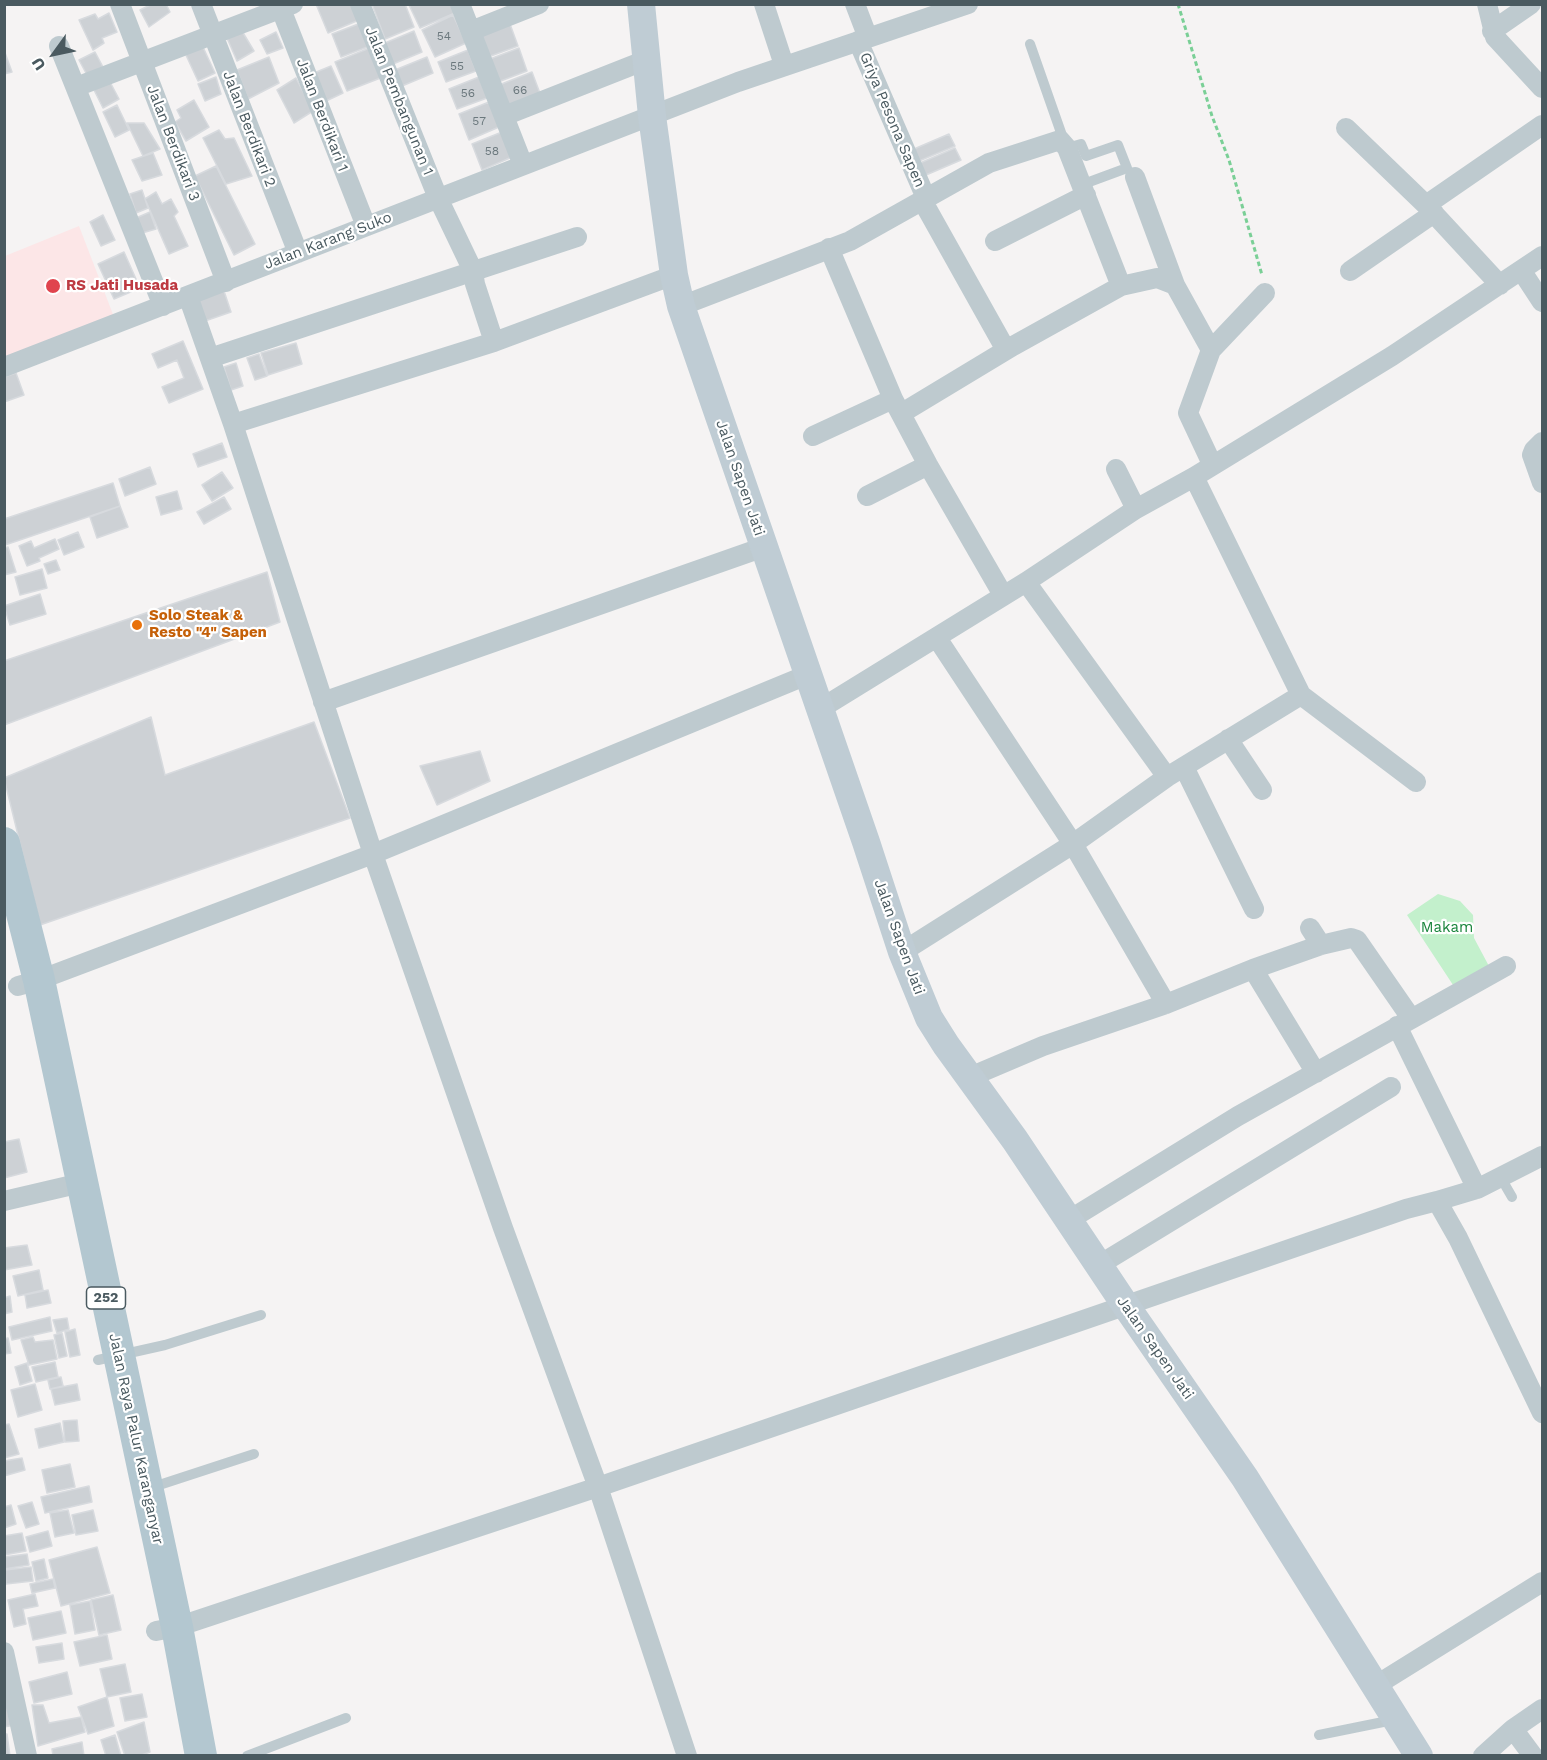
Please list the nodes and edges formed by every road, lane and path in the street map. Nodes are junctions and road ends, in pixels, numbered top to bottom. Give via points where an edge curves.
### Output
1 (120, 4) edge
2 (201, 4) edge
3 (360, 4) edge
4 (460, 4) edge
5 (539, 4) edge
6 (641, 4) edge
7 (764, 4) edge
8 (855, 4) edge
9 (968, 4) edge
10 (1178, 4) edge
11 (1487, 4) edge
12 (1531, 4) edge
13 (284, 6) edge
14 (471, 31) junction
15 (1492, 31) junction
16 (213, 35) junction
17 (863, 40) junction
18 (1030, 44) dead end
19 (59, 46) dead end
20 (646, 60) junction
21 (142, 62) junction
22 (784, 65) junction
23 (76, 87) junction
24 (1542, 88) edge
25 (504, 116) junction
26 (652, 116) junction
27 (1542, 125) edge
28 (1346, 128) dead end
29 (1066, 146) junction
30 (523, 165) junction
31 (1135, 177) dead end
32 (1084, 190) junction
33 (438, 198) junction
34 (924, 199) junction
35 (1430, 209) junction
36 (366, 226) junction
37 (577, 237) dead end
38 (995, 241) dead end
39 (829, 248) junction
40 (298, 253) junction
41 (1542, 256) edge
42 (1521, 270) junction
43 (473, 271) junction
44 (1350, 271) dead end
45 (674, 276) junction
46 (225, 282) junction
47 (1175, 285) junction
48 (1500, 285) junction
49 (1121, 286) junction
50 (1265, 293) joint
51 (188, 296) junction
52 (1542, 302) edge
53 (163, 306) junction
54 (681, 306) junction
55 (494, 342) junction
56 (1211, 350) junction
57 (1006, 351) junction
58 (210, 358) junction
59 (4, 367) edge
60 (897, 406) junction
61 (233, 424) junction
62 (813, 436) dead end
63 (1542, 442) edge
64 (1212, 464) junction
65 (928, 465) junction
66 (1116, 470) dead end
67 (1194, 477) junction
68 (1542, 483) edge
69 (867, 496) dead end
70 (1136, 509) junction
71 (764, 547) junction
72 (1026, 582) junction
73 (1003, 595) junction
74 (937, 638) junction
75 (807, 675) junction
76 (1301, 694) junction
77 (323, 702) junction
78 (820, 709) junction
79 (1228, 739) junction
80 (1176, 772) junction
81 (1416, 782) dead end
82 (1262, 790) dead end
83 (4, 843) edge
84 (1073, 844) junction
85 (373, 854) junction
86 (1254, 909) dead end
87 (4, 918) edge
88 (1310, 928) dead end
89 (1321, 945) junction
90 (902, 952) junction
91 (1506, 966) dead end
92 (1254, 969) junction
93 (28, 983) junction
94 (1166, 1004) junction
95 (1404, 1022) junction
96 (1316, 1073) junction
97 (970, 1077) junction
98 (1391, 1088) dead end
99 (1542, 1156) edge
100 (1501, 1178) junction
101 (71, 1186) junction
102 (1477, 1189) junction
103 (1512, 1197) dead end
104 (4, 1201) edge
105 (1437, 1201) junction
106 (1069, 1220) junction
107 (1099, 1265) junction
108 (1126, 1306) junction
109 (261, 1315) dead end
110 (108, 1358) junction
111 (1542, 1413) edge
112 (254, 1454) dead end
113 (598, 1487) junction
114 (147, 1489) junction
115 (1542, 1582) edge
116 (166, 1629) junction
117 (4, 1652) edge
118 (1375, 1686) junction
119 (1542, 1709) edge
120 (345, 1718) dead end
121 (1396, 1720) junction
122 (1512, 1729) junction
123 (1319, 1735) dead end
124 (27, 1755) edge
125 (183, 1755) edge
126 (201, 1755) edge
127 (247, 1755) edge
128 (687, 1755) edge
129 (1419, 1755) edge
130 (1483, 1755) edge
131 (1533, 1755) edge

1 - 21 street, Jalan Berdikari 3
2 - 16 street, Jalan Berdikari 2
3 - 33 street, Jalan Pembangunan 1
4 - 14 street
5 - 14 street
6 - 20 street, Jalan Sapen Jati
7 - 22 street
8 - 17 street, Griya Pesona Sapen
9 - 17 street, Jalan Karang Suko
10 - 50 path via 1229,160
11 - 15 street
12 - 15 street
13 - 16 street
13 - 36 street, Jalan Berdikari 1
14 - 25 street
15 - 24 street
16 - 21 street
16 - 40 street, Jalan Berdikari 2
17 - 22 street, Jalan Karang Suko
17 - 34 street, Griya Pesona Sapen
18 - 29 lane
19 - 23 street
20 - 25 street
20 - 26 street, Jalan Sapen Jati
21 - 23 street
21 - 46 street, Jalan Berdikari 3
22 - 26 street, Jalan Karang Suko
23 - 53 street
25 - 30 street
26 - 30 street, Jalan Karang Suko
26 - 45 street, Jalan Sapen Jati
27 - 35 street
28 - 35 street
29 - 32 street
29 - 32 lane via 1082,144 1086,156 1118,145 1127,168
29 - 34 street via 1060,140 989,163
30 - 33 street, Jalan Karang Suko
31 - 47 street
32 - 38 street
32 - 49 street
33 - 36 street, Jalan Karang Suko
33 - 43 street, Jalan Pembangunan 1
34 - 39 street via 870,231
34 - 57 street, Griya Pesona Sapen
35 - 44 street
35 - 48 street
36 - 40 street, Jalan Karang Suko
37 - 43 street
39 - 54 street
39 - 60 street
40 - 46 street, Jalan Karang Suko
41 - 42 street
42 - 48 street
42 - 52 street
43 - 55 street, Jalan Pembangunan 1
43 - 58 street
45 - 54 street, Jalan Sapen Jati
45 - 55 street
46 - 51 street, Jalan Karang Suko
47 - 49 street via 1157,278
47 - 56 street
48 - 64 street via 1400,351
49 - 57 street
50 - 56 street
51 - 53 street, Jalan Karang Suko
51 - 58 street
53 - 59 street, Jalan Karang Suko
54 - 71 street, Jalan Sapen Jati
55 - 61 street
56 - 64 street via 1188,415
57 - 60 street
58 - 61 street
60 - 62 street
60 - 65 street
61 - 77 street
63 - 68 street via 1532,455
64 - 67 street
65 - 69 street
65 - 73 street
66 - 70 street
67 - 70 street
67 - 76 street
70 - 72 street
71 - 75 street, Jalan Sapen Jati
71 - 77 street
72 - 73 street
72 - 80 street
73 - 74 street
74 - 78 street
74 - 84 street
75 - 78 street, Jalan Sapen Jati
75 - 85 street
76 - 79 street
76 - 81 street
77 - 85 street
78 - 90 street, Jalan Sapen Jati
79 - 80 street
79 - 82 street
80 - 84 street
80 - 86 street
83 - 93 main road, Jalan Raya Palur Karanganyar / 252
84 - 90 street
84 - 94 street
85 - 93 street
85 - 113 street
87 - 93 main road, Jalan Raya Palur Karanganyar / 252
88 - 89 street
89 - 92 street
89 - 95 street via 1357,940
90 - 97 street, Jalan Sapen Jati via 929,1018
91 - 95 street
92 - 94 street
92 - 96 street
93 - 101 main road, Jalan Raya Palur Karanganyar / 252
94 - 97 street via 1043,1046
95 - 96 street
95 - 102 street
96 - 106 street
97 - 106 street, Jalan Sapen Jati
98 - 107 street
99 - 100 street
100 - 102 street
100 - 103 lane
101 - 104 street
101 - 110 main road, Jalan Raya Palur Karanganyar / 252
102 - 105 street
105 - 108 street
105 - 111 street
106 - 107 street, Jalan Sapen Jati
107 - 108 street, Jalan Sapen Jati
108 - 113 street
108 - 118 street, Jalan Sapen Jati via 1245,1478
109 - 110 lane
110 - 114 main road, Jalan Raya Palur Karanganyar / 252
110 - 116 main road, Jalan Raya Palur Karanganyar / 252
112 - 114 lane
113 - 116 street
113 - 128 street
114 - 116 main road, Jalan Raya Palur Karanganyar / 252
115 - 118 street
116 - 125 main road, Jalan Raya Palur Karanganyar / 252
116 - 126 main road, Jalan Raya Palur Karanganyar / 252
117 - 124 street
118 - 121 street, Jalan Sapen Jati
119 - 122 street
120 - 127 lane
121 - 123 lane
121 - 129 street, Jalan Sapen Jati
122 - 130 street
122 - 131 street

